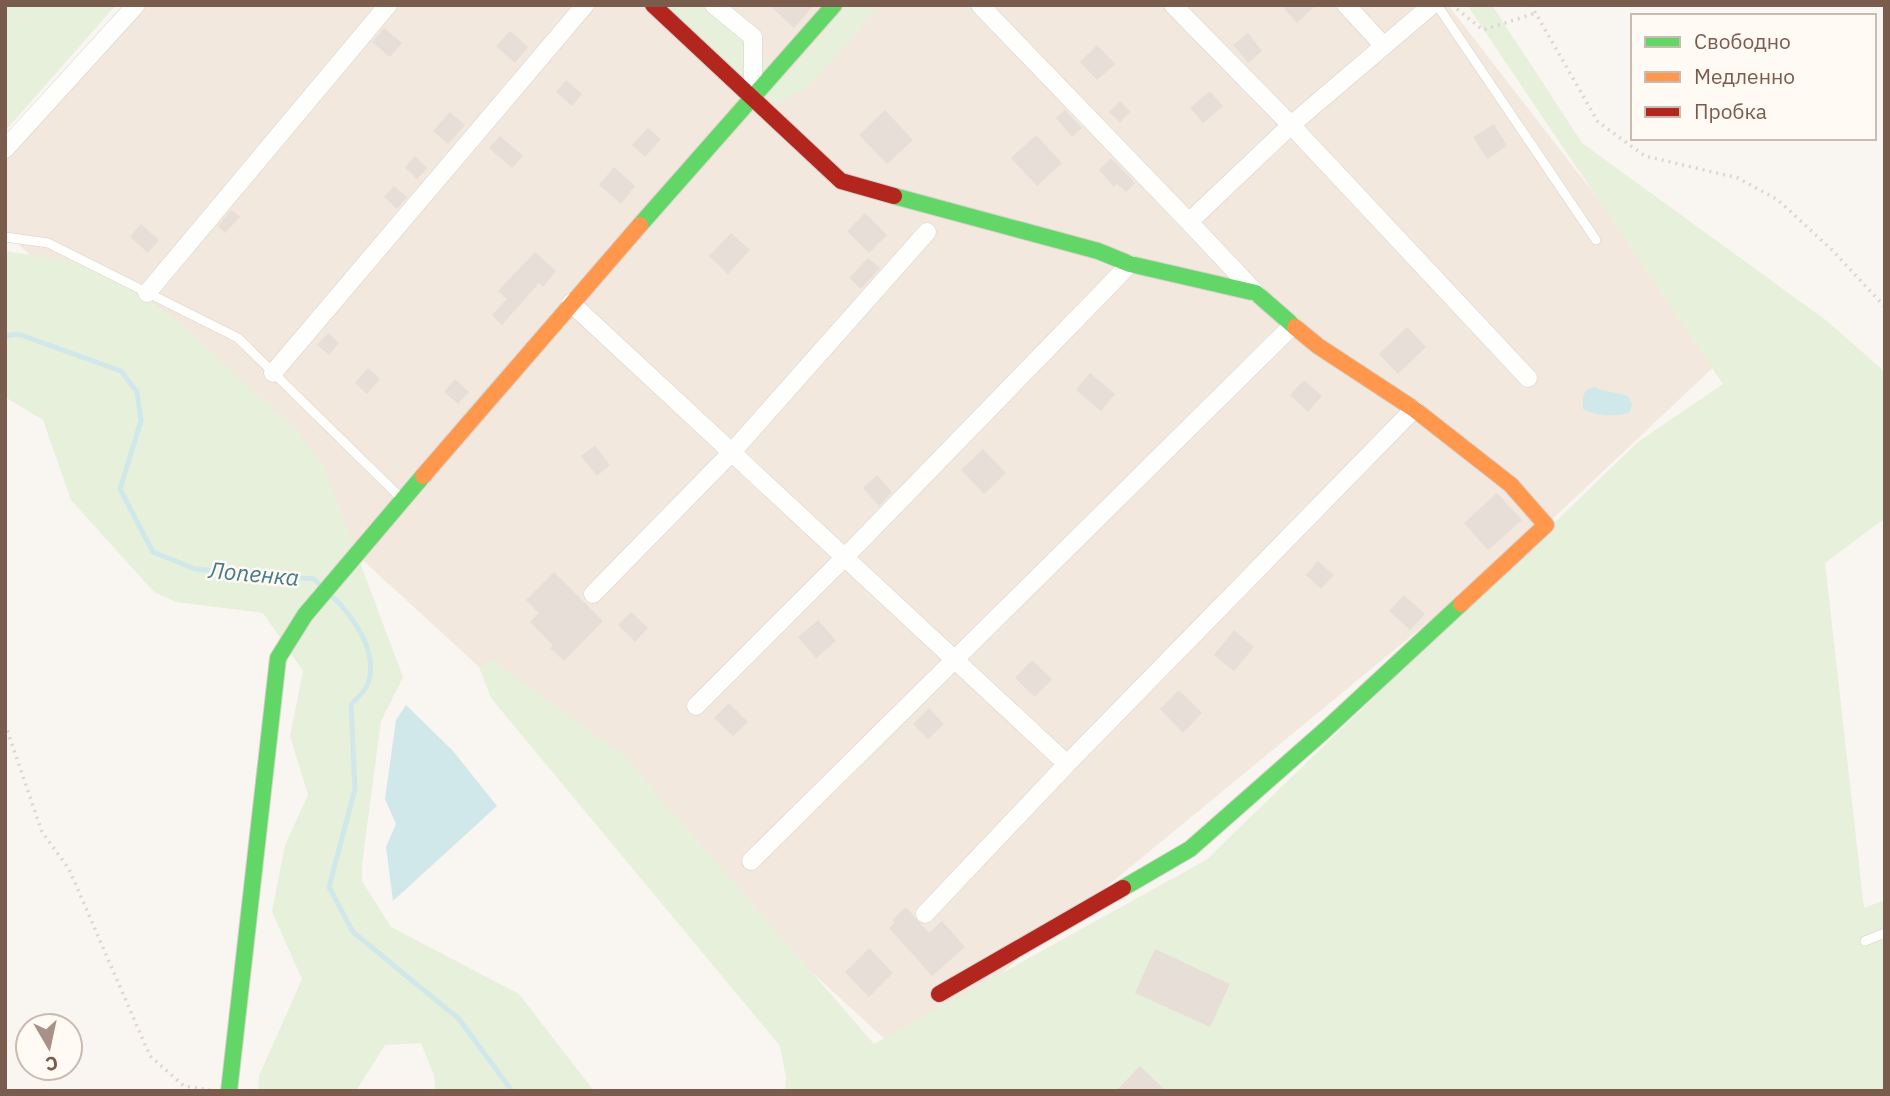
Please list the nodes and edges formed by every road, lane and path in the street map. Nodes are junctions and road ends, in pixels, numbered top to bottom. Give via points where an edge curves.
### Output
1 (136, 5) edge
2 (388, 5) edge
3 (585, 5) edge
4 (653, 5) edge
5 (714, 5) edge
6 (834, 5) edge
7 (980, 5) edge
8 (1173, 5) edge
9 (1346, 5) edge
10 (1434, 5) edge
11 (1452, 5) edge
12 (1531, 5) edge
13 (1536, 13) junction
14 (1384, 46) junction
15 (752, 99) junction
16 (1291, 125) junction
17 (5, 149) edge
18 (1189, 222) junction
19 (927, 232) dead end
20 (5, 237) edge
21 (1595, 240) dead end
22 (1130, 264) junction
23 (147, 293) junction
24 (1256, 293) junction
25 (571, 303) junction
26 (1885, 307) edge
27 (1293, 325) junction
28 (274, 373) junction
29 (1528, 377) dead end
30 (1414, 409) junction
31 (732, 452) junction
32 (403, 499) junction
33 (845, 557) junction
34 (593, 594) dead end
35 (955, 659) junction
36 (696, 706) dead end
37 (5, 724) edge
38 (1067, 764) junction
39 (751, 861) dead end
40 (925, 914) dead end
41 (1885, 933) edge
42 (1865, 942) dead end
43 (939, 994) dead end
44 (219, 1091) edge
45 (229, 1091) edge

1 - 17 street
2 - 23 street
3 - 28 street
4 - 15 street
5 - 15 street via 753,37
6 - 15 street
7 - 18 street
8 - 16 street
9 - 14 street
10 - 14 street
10 - 21 lane
11 - 13 path via 1483,30
12 - 13 path
13 - 26 path via 1598,122 1646,156 1738,178 1778,200
14 - 16 street
15 - 22 street via 841,181 1098,251
15 - 25 street
16 - 18 street
16 - 29 street
18 - 24 street
19 - 31 street
20 - 23 lane via 48,243
22 - 24 street
22 - 33 street
23 - 28 lane via 238,338
24 - 27 street
25 - 31 street
25 - 32 street
27 - 30 street
27 - 35 street
28 - 32 lane
30 - 38 street
30 - 43 street via 1511,485 1546,525 1325,731 1190,849
31 - 33 street
31 - 34 street
32 - 45 street via 305,615 278,658
33 - 35 street
33 - 36 street
35 - 38 street
35 - 39 street
37 - 44 path via 42,832 69,869 150,1056 184,1086
38 - 40 street
41 - 42 lane

